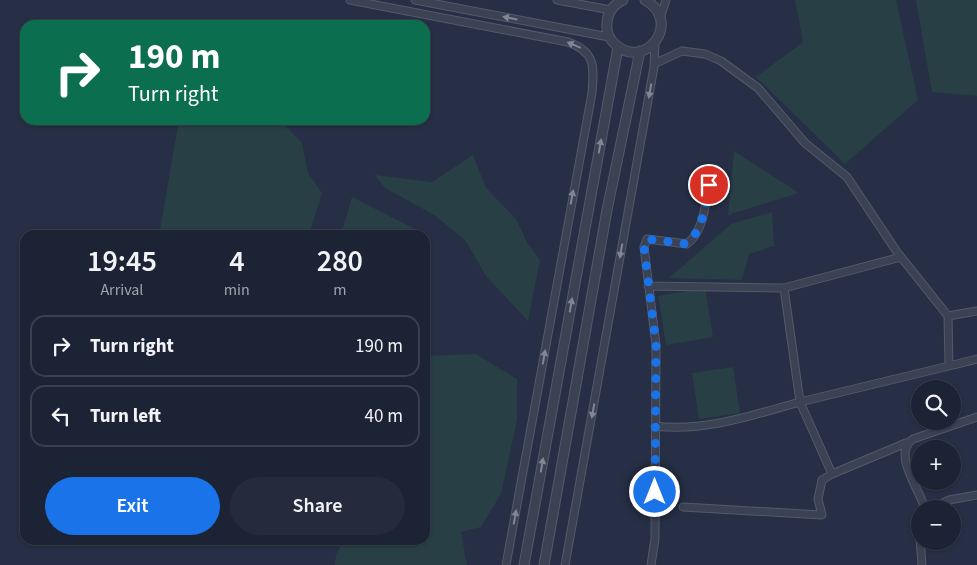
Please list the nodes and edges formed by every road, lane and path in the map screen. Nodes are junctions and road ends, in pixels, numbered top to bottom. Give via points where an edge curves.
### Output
1 (350, 0) edge
2 (415, 0) edge
3 (557, 0) edge
4 (623, 0) edge
5 (666, 0) edge
6 (647, 1) edge
7 (611, 10) junction
8 (660, 18) junction
9 (609, 37) junction
10 (655, 42) junction
11 (618, 46) junction
12 (640, 51) junction
13 (654, 64) junction
14 (709, 185) dead end
15 (901, 257) junction
16 (648, 286) junction
17 (784, 288) junction
18 (977, 311) edge
19 (948, 316) junction
20 (977, 359) edge
21 (949, 366) junction
22 (800, 402) junction
23 (977, 416) edge
24 (655, 426) junction
25 (906, 443) junction
26 (832, 474) junction
27 (977, 495) edge
28 (922, 500) edge
29 (949, 500) edge
30 (683, 507) dead end
31 (921, 550) edge
32 (506, 565) edge
33 (524, 565) edge
34 (544, 565) edge
35 (565, 565) edge
36 (651, 565) edge
37 (922, 565) edge

32 -> 1 street via 592,92 591,60 584,50 568,42
9 -> 2 street
3 - 7 street
4 - 7 street
5 - 8 street
6 - 8 street
7 - 9 street via 606,28
8 - 10 street
9 - 11 street
10 - 12 street
10 - 13 street
11 - 12 street via 631,52
33 -> 11 street
12 - 34 street via 607,210
13 - 15 street via 682,51 690,52 721,61 742,75 776,107 805,143 846,177
13 -> 35 street
14 - 16 street via 698,231 692,240 686,244 647,239 644,247
15 - 17 street
15 - 19 street
16 - 17 street
16 - 24 street via 656,345
17 - 22 street
18 - 19 street
19 - 21 street
20 - 21 street
21 - 22 street
22 - 24 street via 713,425
22 - 26 street
23 - 25 street
24 - 36 street via 655,540
25 - 26 street
25 - 28 street via 904,457
26 - 30 street via 822,480 818,499 822,515
27 - 29 street
31 - 37 street

